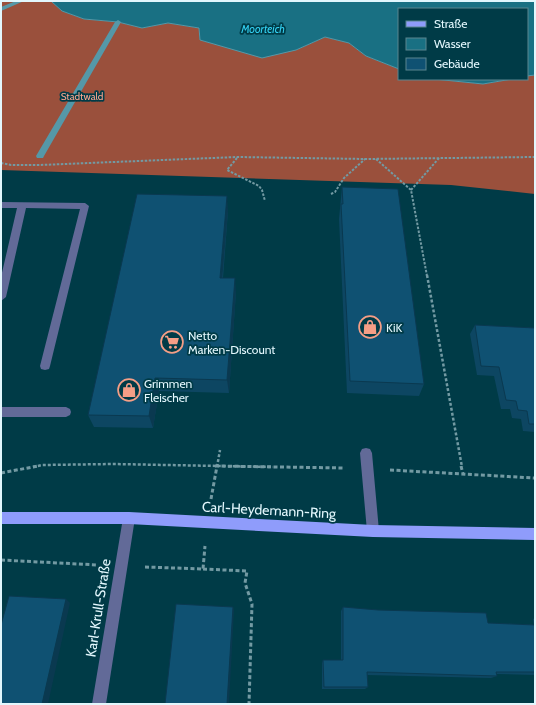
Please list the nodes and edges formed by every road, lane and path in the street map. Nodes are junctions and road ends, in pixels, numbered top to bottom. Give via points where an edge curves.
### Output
1 (441, 157) junction
2 (535, 157) edge
3 (237, 158) junction
4 (375, 158) junction
5 (365, 159) junction
6 (1, 163) edge
7 (411, 190) junction
8 (331, 194) dead end
9 (265, 201) dead end
10 (1, 205) edge
11 (22, 206) junction
12 (1, 253) edge
13 (11, 253) junction
14 (1, 297) edge
15 (45, 366) dead end
16 (1, 412) edge
17 (66, 412) dead end
18 (220, 450) dead end
19 (366, 453) dead end
20 (217, 467) junction
21 (366, 469) junction
22 (1, 473) edge
23 (463, 474) junction
24 (535, 478) edge
25 (1, 518) edge
26 (129, 518) junction
27 (373, 531) junction
28 (535, 534) edge
29 (1, 560) edge
30 (121, 566) junction
31 (203, 569) dead end
32 (99, 704) edge
33 (249, 704) edge

1 - 2 path
1 - 4 path
1 - 7 path
3 - 5 path
3 - 6 path via 40,165
3 - 9 path via 227,170 259,186
4 - 5 path
4 - 7 path
5 - 8 path
7 - 23 path
10 - 11 street
11 - 13 street
11 - 15 street via 85,206
12 - 13 street
13 - 14 street
16 - 17 street
18 - 20 path
19 - 21 street
20 - 21 path
20 - 22 path via 113,464 42,466
21 - 23 path
21 - 27 street
23 - 24 path
25 - 26 main road, Carl-Heydemann-Ring
26 - 27 main road, Carl-Heydemann-Ring
26 - 30 street, Karl-Krull-Straße
27 - 28 main road, Carl-Heydemann-Ring
29 - 30 path
30 - 32 street, Karl-Krull-Straße
31 - 33 path via 247,571 245,583 252,604

